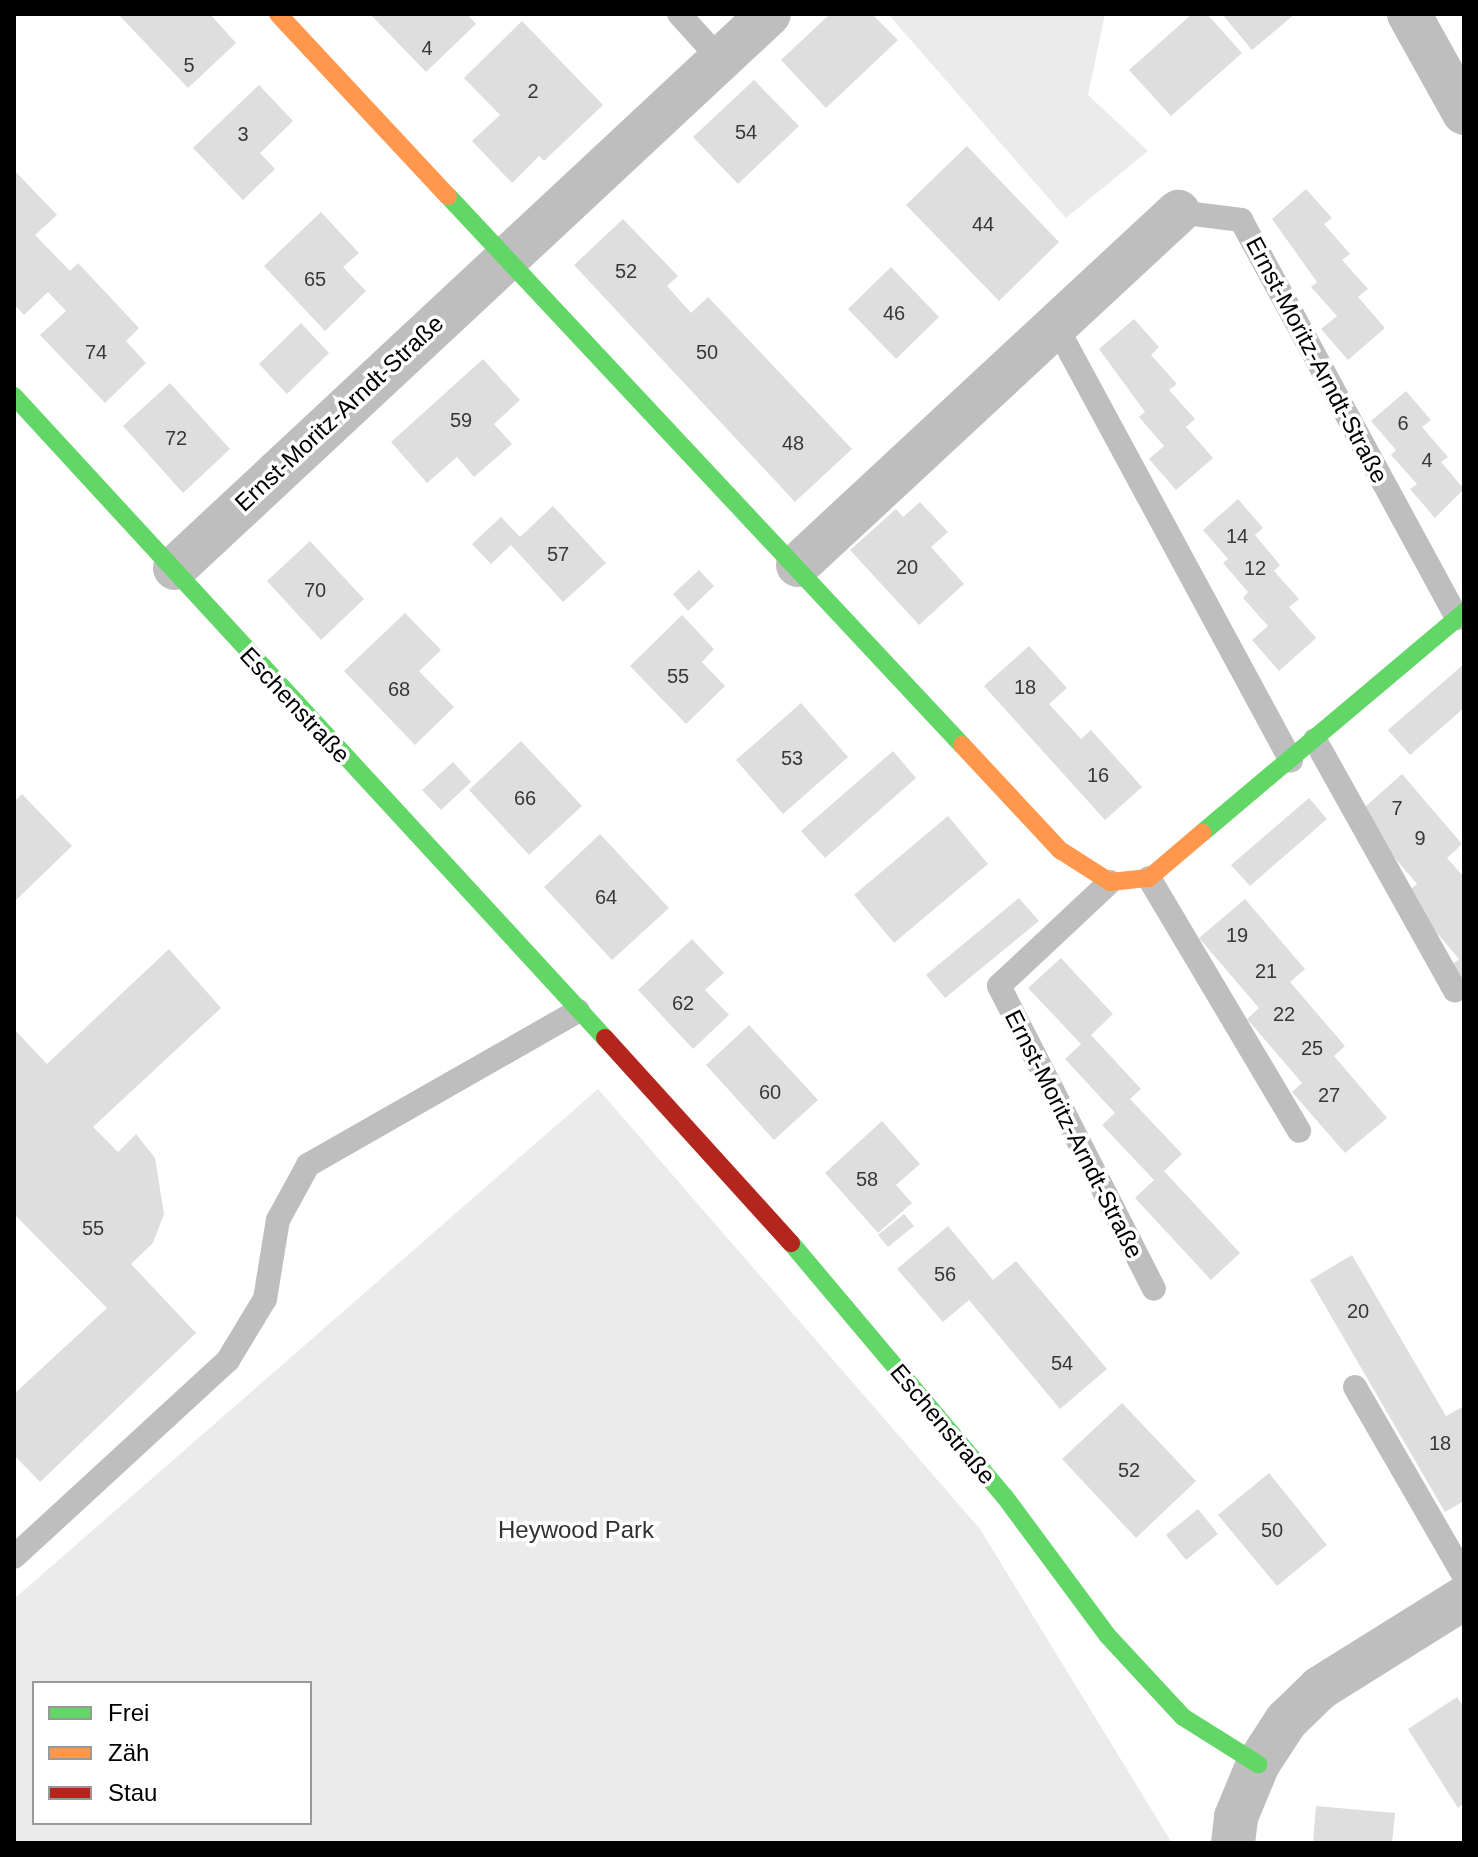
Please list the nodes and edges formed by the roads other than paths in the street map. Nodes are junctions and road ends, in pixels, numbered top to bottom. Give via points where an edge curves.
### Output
1 (278, 14) edge
2 (679, 14) edge
3 (769, 14) edge
4 (1409, 14) edge
5 (720, 59) junction
6 (1464, 113) edge
7 (1178, 212) joint
8 (504, 258) junction
9 (1056, 326) junction
10 (14, 396) edge
11 (798, 565) junction
12 (175, 568) junction
13 (1460, 615) edge
14 (1315, 740) junction
15 (1291, 761) junction
16 (1149, 878) junction
17 (1110, 882) junction
18 (1455, 991) dead end
19 (578, 1011) junction
20 (1299, 1131) dead end
21 (1154, 1289) dead end
22 (1355, 1387) dead end
23 (14, 1557) edge
24 (1464, 1576) edge
25 (1464, 1598) edge
26 (1258, 1764) junction
27 (1233, 1843) edge

1 - 8 street
2 - 5 lane
3 - 5 street, Ernst-Moritz-Arndt-Straße
4 - 6 street
5 - 8 street, Ernst-Moritz-Arndt-Straße
7 - 9 street, Ernst-Moritz-Arndt-Straße
7 - 13 lane, Ernst-Moritz-Arndt-Straße via 1241,220
8 - 11 street
8 - 12 street, Ernst-Moritz-Arndt-Straße
9 - 11 street, Ernst-Moritz-Arndt-Straße
9 - 15 lane
10 - 12 street, Eschenstraße
11 - 17 street via 1060,850
12 - 19 street, Eschenstraße via 238,644
13 - 14 street, Ernst-Moritz-Arndt-Straße
14 - 15 street, Ernst-Moritz-Arndt-Straße
14 - 18 lane
15 - 16 street, Ernst-Moritz-Arndt-Straße
16 - 17 street
16 - 20 lane
17 - 21 lane, Ernst-Moritz-Arndt-Straße via 999,986
19 - 23 lane via 308,1165 278,1220 265,1299 228,1360
19 - 26 street, Eschenstraße via 758,1204 1005,1497 1107,1635 1183,1717
22 - 24 lane
25 - 26 street via 1320,1688 1286,1721
26 - 27 street via 1236,1817

